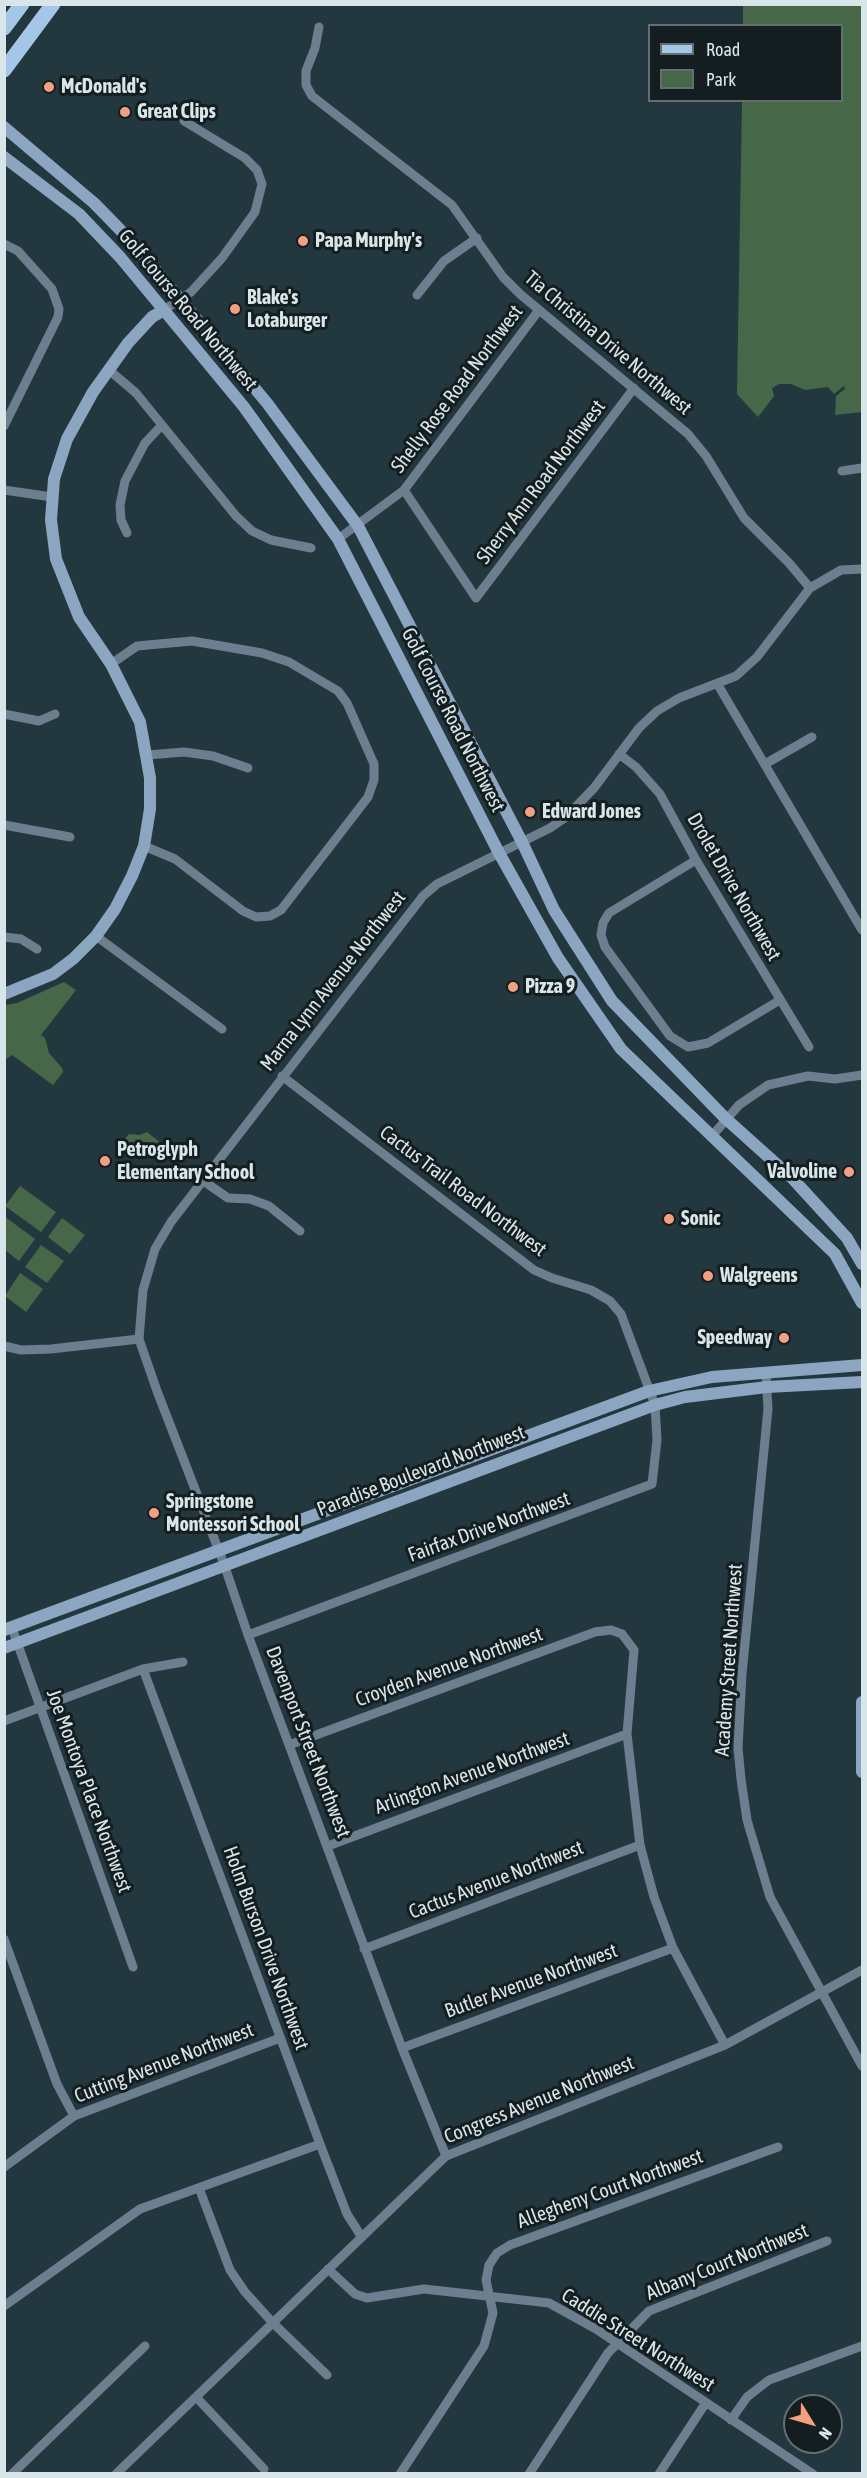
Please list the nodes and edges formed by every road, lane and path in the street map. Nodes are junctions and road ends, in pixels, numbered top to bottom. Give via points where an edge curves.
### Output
1 (22, 4) edge
2 (53, 4) edge
3 (319, 27) dead end
4 (4, 28) edge
5 (4, 70) edge
6 (184, 121) dead end
7 (4, 127) edge
8 (4, 157) edge
9 (477, 238) junction
10 (4, 244) edge
11 (417, 295) dead end
12 (181, 298) junction
13 (164, 310) junction
14 (539, 310) junction
15 (109, 370) junction
16 (634, 388) junction
17 (162, 424) junction
18 (4, 426) edge
19 (862, 468) edge
20 (842, 471) dead end
21 (4, 490) edge
22 (404, 490) junction
23 (52, 497) junction
24 (358, 526) junction
25 (127, 533) dead end
26 (338, 539) junction
27 (311, 548) dead end
28 (862, 569) edge
29 (810, 588) junction
30 (111, 664) junction
31 (718, 685) junction
32 (4, 714) edge
33 (56, 714) dead end
34 (812, 737) dead end
35 (619, 754) junction
36 (148, 755) junction
37 (765, 765) junction
38 (248, 768) dead end
39 (4, 825) edge
40 (70, 837) dead end
41 (522, 842) junction
42 (144, 846) junction
43 (499, 853) junction
44 (696, 860) junction
45 (862, 930) edge
46 (96, 936) junction
47 (4, 937) edge
48 (37, 949) dead end
49 (4, 994) edge
50 (780, 1000) junction
51 (222, 1029) dead end
52 (809, 1047) dead end
53 (862, 1075) edge
54 (282, 1076) junction
55 (725, 1118) junction
56 (711, 1137) junction
57 (202, 1180) junction
58 (300, 1231) dead end
59 (862, 1264) edge
60 (862, 1303) edge
61 (139, 1339) junction
62 (4, 1347) edge
63 (862, 1365) edge
64 (766, 1374) junction
65 (862, 1382) edge
66 (767, 1387) junction
67 (649, 1391) junction
68 (655, 1404) junction
69 (526, 1436) junction
70 (550, 1443) junction
71 (472, 1457) junction
72 (457, 1462) junction
73 (490, 1466) junction
74 (447, 1482) junction
75 (324, 1512) junction
76 (288, 1542) junction
77 (219, 1552) junction
78 (224, 1564) junction
79 (8, 1629) edge
80 (248, 1635) junction
81 (11, 1646) edge
82 (183, 1662) dead end
83 (143, 1669) junction
84 (862, 1702) edge
85 (39, 1708) junction
86 (862, 1717) edge
87 (4, 1721) edge
88 (627, 1734) junction
89 (289, 1745) junction
90 (862, 1772) edge
91 (640, 1845) junction
92 (328, 1846) junction
93 (4, 1939) edge
94 (673, 1948) junction
95 (364, 1949) junction
96 (133, 1967) dead end
97 (862, 1970) edge
98 (822, 1993) junction
99 (280, 2038) junction
100 (725, 2045) junction
101 (402, 2048) junction
102 (862, 2066) edge
103 (74, 2116) junction
104 (320, 2144) junction
105 (778, 2147) dead end
106 (446, 2157) junction
107 (4, 2167) edge
108 (199, 2188) junction
109 (361, 2236) junction
110 (827, 2241) dead end
111 (328, 2269) junction
112 (490, 2295) junction
113 (4, 2306) edge
114 (273, 2323) junction
115 (616, 2344) junction
116 (145, 2346) dead end
117 (862, 2346) edge
118 (327, 2375) dead end
119 (196, 2397) junction
120 (705, 2404) junction
121 (731, 2420) junction
122 (796, 2464) junction
123 (264, 2469) dead end
124 (790, 2472) edge
125 (118, 2473) edge
126 (12, 2474) edge
127 (400, 2474) edge
128 (529, 2474) edge
129 (660, 2474) edge
130 (813, 2474) edge

1 - 4 main road
2 - 5 main road
3 - 9 street, Tia Christina Drive Northwest via 306,71 306,85 312,96 437,192
6 - 12 street via 245,158 257,170 262,184 255,212 230,248 204,279
7 - 12 main road, Golf Course Road Northwest via 94,203
8 - 13 main road, Golf Course Road Northwest via 79,214
9 - 11 street via 444,261
9 - 14 street, Tia Christina Drive Northwest via 503,277
10 - 18 street via 18,251 52,289 59,309
12 - 13 street
12 - 24 main road, Golf Course Road Northwest
13 - 15 main road via 128,343
13 - 26 main road, Golf Course Road Northwest via 244,407
14 - 16 street, Tia Christina Drive Northwest
14 - 22 street, Shelly Rose Road Northwest
15 - 17 street
15 - 23 main road via 67,439
16 - 22 street, Sherry Ann Road Northwest via 476,598
16 - 29 street, Tia Christina Drive Northwest via 688,434 744,518
17 - 25 street via 145,443 125,481 120,505
17 - 27 street via 252,531 271,540
19 - 20 street
21 - 23 street
22 - 24 street, Shelly Rose Road Northwest
23 - 30 main road via 56,560 79,617
24 - 26 street, Shelly Rose Road Northwest
24 - 41 main road, Golf Course Road Northwest
26 - 43 main road, Golf Course Road Northwest
28 - 29 street via 841,570
29 - 31 street, Marna Lynn Avenue Northwest via 757,657
30 - 36 main road via 140,722
30 - 42 street via 137,646 192,641 262,653 289,662 338,691 374,764 368,797 281,910 270,916 256,917 243,911 175,859
31 - 35 street, Marna Lynn Avenue Northwest via 679,698 657,711
31 - 37 street
32 - 33 street via 39,721
34 - 37 street
35 - 41 street, Marna Lynn Avenue Northwest via 566,817
35 - 44 street, Drolet Drive Northwest via 660,794
36 - 38 street via 184,752 213,756
36 - 42 main road via 150,809
37 - 45 street
39 - 40 street
41 - 43 street, Marna Lynn Avenue Northwest
41 - 55 main road, Golf Course Road Northwest via 554,910 612,1001
42 - 46 main road via 115,909
43 - 54 street, Marna Lynn Avenue Northwest via 437,884 423,896
43 - 56 main road, Golf Course Road Northwest via 558,958 621,1049
44 - 50 street, Drolet Drive Northwest
44 - 50 street via 618,904 603,923 605,947 670,1036 688,1047 708,1043
46 - 49 main road via 52,974
46 - 51 street
47 - 48 street via 21,939
50 - 52 street, Drolet Drive Northwest
53 - 55 street via 787,1079 751,1094
54 - 57 street, Marna Lynn Avenue Northwest
54 - 67 street, Cactus Trail Road Northwest via 534,1269 610,1300 624,1322
55 - 56 street
55 - 59 main road, Golf Course Road Northwest via 792,1178 847,1238
56 - 60 main road, Golf Course Road Northwest via 835,1254
57 - 58 street via 228,1198 250,1199 268,1206
57 - 61 street, Marna Lynn Avenue Northwest via 155,1249 143,1290
61 - 62 street via 51,1349
61 - 77 street, Davenport Street Northwest
63 - 64 main road, Paradise Boulevard Northwest
64 - 66 street, Academy Street Northwest
64 - 67 main road, Paradise Boulevard Northwest via 712,1377
65 - 66 main road, Paradise Boulevard Northwest
66 - 68 main road, Paradise Boulevard Northwest
66 - 98 street, Academy Street Northwest via 738,1748 747,1820 758,1863 782,1923
67 - 68 street, Fairfax Drive Northwest
67 - 69 main road, Paradise Boulevard Northwest
68 - 70 main road, Paradise Boulevard Northwest
68 - 80 street, Fairfax Drive Northwest via 657,1440 652,1484
69 - 70 main road
69 - 71 main road, Paradise Boulevard Northwest
70 - 73 main road, Paradise Boulevard Northwest
71 - 72 main road, Paradise Boulevard Northwest via 460,1450
71 - 73 main road
72 - 74 main road
72 - 75 main road, Paradise Boulevard Northwest
73 - 74 main road, Paradise Boulevard Northwest
74 - 76 main road, Paradise Boulevard Northwest
75 - 76 main road via 317,1522
75 - 77 main road, Paradise Boulevard Northwest
76 - 78 main road, Paradise Boulevard Northwest
77 - 78 street, Davenport Street Northwest
77 - 79 main road, Paradise Boulevard Northwest
78 - 80 street, Davenport Street Northwest
78 - 81 main road, Paradise Boulevard Northwest
79 - 81 street, Joe Montoya Place Northwest
80 - 89 street, Davenport Street Northwest
81 - 85 street, Joe Montoya Place Northwest
82 - 83 street
83 - 85 street
83 - 99 street, Holm Burson Drive Northwest
84 - 86 main road
85 - 87 street
85 - 96 street, Joe Montoya Place Northwest
86 - 90 main road
88 - 89 street, Croyden Avenue Northwest via 634,1650 622,1634 610,1630 595,1632
88 - 91 street
88 - 92 street, Arlington Avenue Northwest
89 - 92 street, Davenport Street Northwest
91 - 94 street
91 - 95 street, Cactus Avenue Northwest
92 - 95 street, Davenport Street Northwest
93 - 103 street via 57,2084
94 - 100 street
94 - 101 street, Butler Avenue Northwest
95 - 101 street, Davenport Street Northwest
97 - 98 street, Congress Avenue Northwest
98 - 100 street, Congress Avenue Northwest
98 - 102 street, Academy Street Northwest
99 - 103 street, Cutting Avenue Northwest
99 - 104 street, Holm Burson Drive Northwest
100 - 106 street, Congress Avenue Northwest
101 - 106 street, Davenport Street Northwest
103 - 107 street, Cutting Avenue Northwest
104 - 108 street
104 - 109 street, Holm Burson Drive Northwest via 347,2214
105 - 112 street, Allegheny Court Northwest via 510,2245 497,2253 489,2265 486,2280
106 - 109 street, Congress Avenue Northwest
108 - 113 street via 123,2219
108 - 114 street via 230,2270
109 - 111 street, Congress Avenue Northwest
110 - 115 street, Albany Court Northwest via 649,2310
111 - 112 street, Caddie Street Northwest via 345,2287 367,2298 424,2289
111 - 114 street, Congress Avenue Northwest
112 - 115 street, Caddie Street Northwest via 549,2303
112 - 127 street, Allegheny Court Northwest via 493,2313 484,2346
114 - 118 street
114 - 119 street, Congress Avenue Northwest
115 - 120 street, Caddie Street Northwest
115 - 128 street, Albany Court Northwest
116 - 126 street
117 - 121 street via 769,2380 747,2397
119 - 123 street
119 - 125 street, Congress Avenue Northwest
120 - 121 street, Caddie Street Northwest
120 - 129 street
121 - 122 street, Caddie Street Northwest
122 - 124 street
122 - 130 street, Caddie Street Northwest

